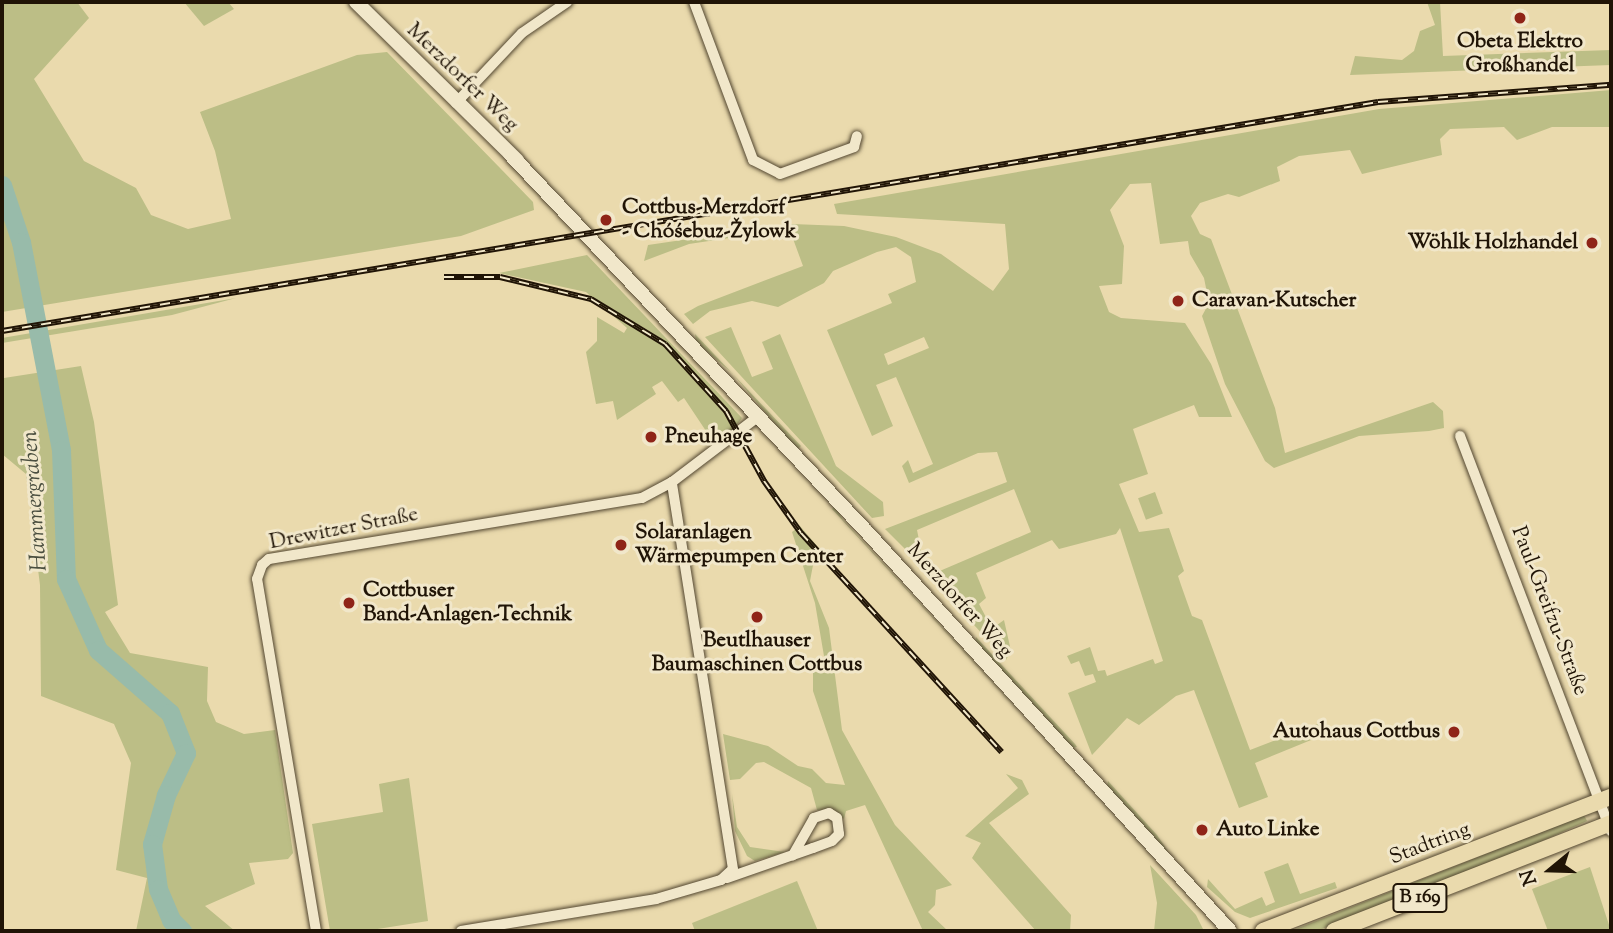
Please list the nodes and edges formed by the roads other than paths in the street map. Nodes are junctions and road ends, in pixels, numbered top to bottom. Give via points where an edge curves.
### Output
1 (356, 2) edge
2 (567, 2) edge
3 (694, 2) edge
4 (456, 103) junction
5 (857, 136) dead end
6 (759, 416) junction
7 (1460, 436) dead end
8 (671, 482) junction
9 (1606, 799) edge
10 (1610, 826) edge
11 (793, 855) junction
12 (721, 880) junction
13 (316, 931) edge
14 (461, 931) edge
15 (1230, 931) edge
16 (1263, 931) edge
17 (1334, 931) edge

1 - 4 street, Merzdorfer Weg
2 - 4 street via 522,33
3 - 5 street via 753,160 780,174 854,147
4 - 6 street, Merzdorfer Weg via 631,272 653,303
6 - 8 street, Drewitzer Straße
6 - 15 street, Merzdorfer Weg
7 - 9 street, Paul-Greifzu-Straße
8 - 12 street via 734,857 733,869
8 - 13 street, Drewitzer Straße via 642,498 269,559 262,565 257,579
9 - 10 street, Paul-Greifzu-Straße
9 - 16 main road, Stadtring / B 169
10 - 17 main road, B 169
11 - 11 street via 832,841 839,834 837,818 829,813 814,818
11 - 12 street
12 - 14 street via 656,899

